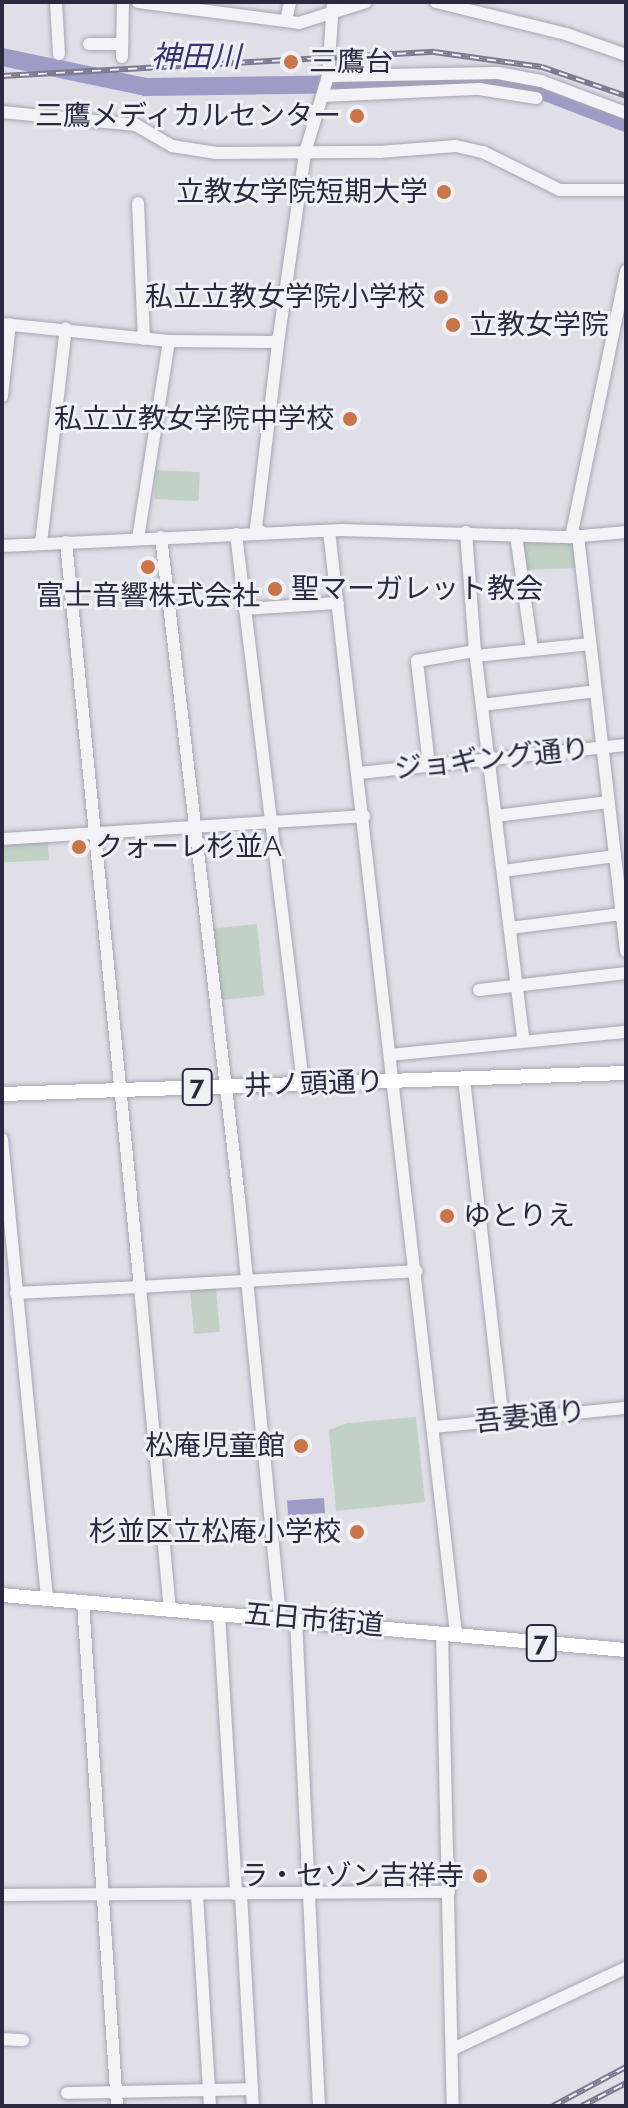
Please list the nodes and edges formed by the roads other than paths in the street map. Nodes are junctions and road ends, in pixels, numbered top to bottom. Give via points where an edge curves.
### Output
1 (56, 2) edge
2 (123, 2) edge
3 (138, 2) edge
4 (290, 2) edge
5 (366, 2) edge
6 (436, 2) edge
7 (173, 4) edge
8 (236, 7) edge
9 (332, 8) edge
10 (286, 21) junction
11 (89, 44) dead end
12 (59, 54) dead end
13 (626, 55) edge
14 (328, 76) junction
15 (322, 96) junction
16 (536, 98) dead end
17 (2, 112) edge
18 (626, 113) edge
19 (305, 153) junction
20 (626, 190) edge
21 (138, 203) dead end
22 (626, 271) edge
23 (6, 324) edge
24 (66, 328) junction
25 (279, 336) junction
26 (144, 339) junction
27 (169, 341) junction
28 (2, 396) edge
29 (329, 531) junction
30 (466, 532) junction
31 (626, 532) edge
32 (263, 533) junction
33 (236, 534) junction
34 (516, 535) junction
35 (575, 536) junction
36 (161, 537) junction
37 (138, 539) junction
38 (66, 542) junction
39 (41, 543) junction
40 (2, 546) edge
41 (338, 603) junction
42 (245, 609) junction
43 (590, 644) junction
44 (532, 649) junction
45 (475, 654) junction
46 (596, 691) junction
47 (482, 705) junction
48 (626, 745) edge
49 (602, 747) junction
50 (489, 759) junction
51 (429, 765) junction
52 (359, 773) junction
53 (608, 802) junction
54 (364, 816) junction
55 (496, 816) junction
56 (272, 823) junction
57 (197, 826) junction
58 (95, 833) junction
59 (2, 839) edge
60 (615, 856) junction
61 (503, 871) junction
62 (621, 914) junction
63 (510, 928) junction
64 (626, 951) edge
65 (626, 973) edge
66 (516, 986) junction
67 (479, 990) dead end
68 (626, 1032) edge
69 (523, 1038) junction
70 (390, 1055) junction
71 (626, 1073) edge
72 (464, 1079) junction
73 (393, 1081) junction
74 (303, 1083) junction
75 (224, 1086) junction
76 (120, 1091) junction
77 (2, 1094) edge
78 (2, 1139) edge
79 (417, 1271) junction
80 (246, 1281) junction
81 (140, 1287) junction
82 (16, 1293) junction
83 (626, 1408) edge
84 (503, 1420) junction
85 (434, 1427) junction
86 (2, 1595) edge
87 (47, 1599) junction
88 (83, 1602) junction
89 (170, 1609) junction
90 (219, 1613) junction
91 (288, 1618) junction
92 (449, 1634) junction
93 (626, 1650) edge
94 (449, 1892) junction
95 (309, 1893) junction
96 (103, 1894) junction
97 (197, 1894) junction
98 (239, 1894) junction
99 (2, 1895) edge
100 (626, 1968) edge
101 (2, 2039) edge
102 (23, 2040) dead end
103 (455, 2048) junction
104 (252, 2089) junction
105 (209, 2090) junction
106 (116, 2092) junction
107 (67, 2093) dead end
108 (117, 2106) edge
109 (210, 2106) edge
110 (253, 2106) edge
111 (319, 2106) edge
112 (453, 2106) edge

1 - 12 street
2 - 11 street via 122,50
3 - 7 street
4 - 10 street
5 - 9 street
6 - 13 street
7 - 8 street
8 - 10 street
9 - 10 street via 306,23
9 - 14 street
14 - 15 street
14 - 18 street via 498,73 541,81
15 - 16 street via 479,89
15 - 19 street
17 - 19 street via 136,125 183,150
19 - 20 street via 456,146 483,152 560,190
19 - 25 street
21 - 26 street
22 - 35 street
23 - 24 street
23 - 28 street
24 - 26 street
24 - 39 street
25 - 27 street via 275,342
25 - 32 street via 256,528
26 - 27 street
27 - 37 street
29 - 30 street
29 - 32 street
29 - 41 street
30 - 34 street
30 - 45 street
31 - 35 street
32 - 33 street
33 - 36 street
33 - 42 street
34 - 35 street
34 - 44 street
35 - 43 street
36 - 37 street
36 - 57 street
37 - 38 street
38 - 39 street
38 - 58 street
39 - 40 street
41 - 42 street
41 - 52 street
42 - 56 street
43 - 44 street
43 - 46 street
44 - 45 street
45 - 47 street
45 - 51 street via 417,661
46 - 47 street
46 - 49 street
47 - 50 street
48 - 49 street, ジョギング通り
49 - 50 street, ジョギング通り
49 - 53 street
50 - 51 street, ジョギング通り
50 - 55 street
51 - 52 street, ジョギング通り
52 - 54 street
53 - 55 street
53 - 60 street
54 - 56 street
54 - 70 street
55 - 61 street
56 - 57 street
56 - 74 street
57 - 58 street
57 - 75 street
58 - 59 street
58 - 76 street
60 - 61 street
60 - 62 street
61 - 63 street
62 - 63 street
62 - 64 street
63 - 66 street
65 - 66 street
66 - 67 street
66 - 69 street
68 - 69 street
69 - 70 street
70 - 73 street
71 - 72 main road, 井ノ頭通り / 7
72 - 73 main road, 井ノ頭通り / 7
72 - 84 street
73 - 74 main road, 井ノ頭通り / 7
73 - 79 street
74 - 75 main road, 井ノ頭通り / 7
75 - 76 main road, 井ノ頭通り / 7
75 - 80 street
76 - 77 main road, 井ノ頭通り / 7
76 - 81 street
78 - 82 street
79 - 80 street
79 - 85 street
80 - 81 street
80 - 91 street
81 - 82 street
81 - 89 street
82 - 87 street
83 - 84 street, 吾妻通り
84 - 85 street, 吾妻通り
85 - 92 street
86 - 87 main road, 五日市街道 / 7
87 - 88 main road, 五日市街道 / 7
88 - 89 main road, 五日市街道 / 7
88 - 96 street
89 - 90 main road, 五日市街道 / 7
90 - 91 main road, 五日市街道 / 7
90 - 98 street
91 - 92 main road, 五日市街道 / 7
91 - 95 street
92 - 93 main road, 五日市街道 / 7
92 - 94 street
94 - 95 street
94 - 103 street
95 - 98 street
95 - 111 street
96 - 97 street
96 - 99 street
96 - 106 street
97 - 98 street
97 - 105 street
98 - 104 street
100 - 103 street
101 - 102 street
103 - 112 street
104 - 105 street
104 - 110 street
105 - 106 street
105 - 109 street
106 - 107 street
106 - 108 street

